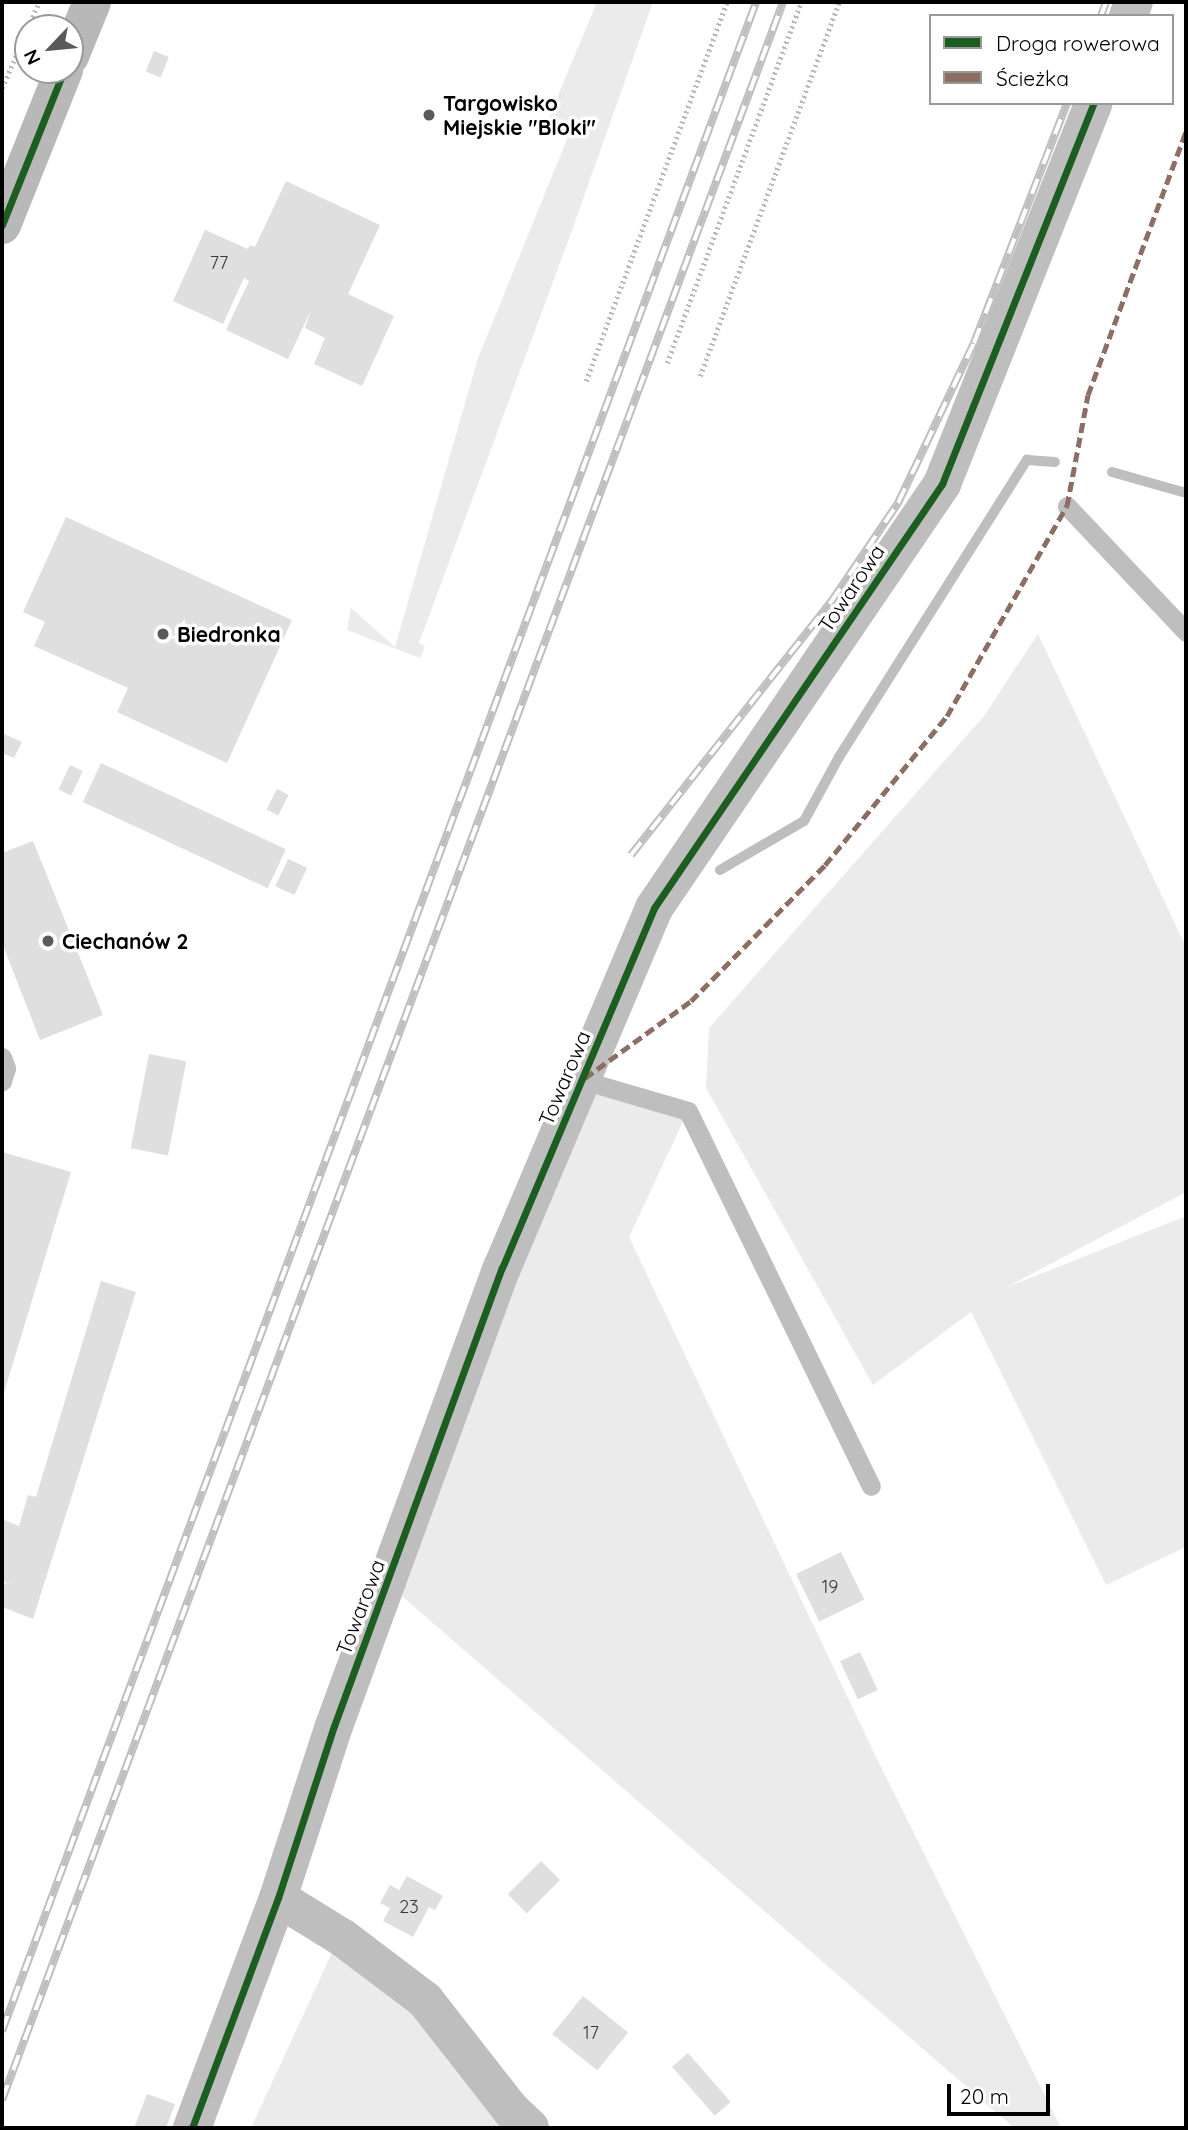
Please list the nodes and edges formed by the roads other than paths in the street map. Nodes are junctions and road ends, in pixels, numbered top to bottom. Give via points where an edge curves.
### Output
1 (92, 2) edge
2 (84, 22) edge
3 (58, 84) edge
4 (1093, 105) edge
5 (2, 225) edge
6 (1068, 506) dead end
7 (1186, 632) edge
8 (2, 1057) edge
9 (582, 1080) junction
10 (2, 1081) edge
11 (871, 1486) dead end
12 (278, 1898) junction
13 (192, 2128) edge
14 (530, 2128) edge

1 - 2 street
3 - 5 street
4 - 9 street, Towarowa via 943,484 654,908
6 - 7 lane
8 - 10 lane via 6,1068
9 - 11 lane via 688,1111
9 - 12 street, Towarowa via 502,1268 334,1726
12 - 13 street, Towarowa
12 - 14 street via 343,1938 425,2000

